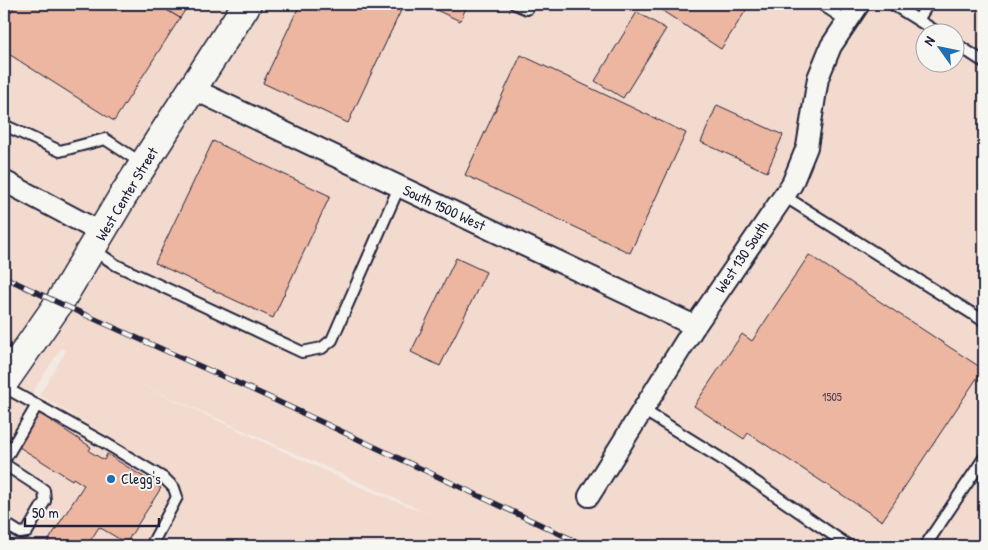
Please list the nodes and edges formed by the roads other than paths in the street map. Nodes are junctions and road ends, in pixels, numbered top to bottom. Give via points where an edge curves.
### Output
1 (247, 4) edge
2 (515, 4) edge
3 (821, 4) edge
4 (859, 4) edge
5 (892, 4) edge
6 (928, 4) edge
7 (527, 10) dead end
8 (918, 20) junction
9 (847, 21) junction
10 (921, 22) edge
11 (966, 50) edge
12 (984, 62) edge
13 (193, 89) junction
14 (4, 125) edge
15 (144, 164) junction
16 (4, 180) edge
17 (400, 187) junction
18 (784, 196) junction
19 (98, 241) junction
20 (984, 321) edge
21 (695, 326) junction
22 (12, 356) edge
23 (4, 382) edge
24 (4, 387) edge
25 (37, 405) junction
26 (643, 410) junction
27 (984, 458) edge
28 (4, 463) edge
29 (589, 496) dead end
30 (4, 522) edge
31 (151, 546) edge
32 (850, 546) edge
33 (925, 546) edge

1 - 13 main road, West Center Street
2 - 7 lane
3 - 9 lane
4 - 9 street, West 130 South
5 - 8 lane
6 - 8 lane
8 - 10 lane
9 - 18 street, West 130 South via 831,46 818,78 807,147
11 - 12 lane
13 - 15 main road, West Center Street
13 - 17 street, South 1500 West
14 - 15 lane via 60,151 105,139
15 - 19 main road, West Center Street
16 - 19 street
17 - 19 lane via 332,340 322,348 302,352 116,265
17 - 21 street, South 1500 West
18 - 20 lane
18 - 21 street, West 130 South
19 - 22 main road, West Center Street via 59,303
21 - 26 street, West 130 South
22 - 23 main road, West Center Street
24 - 25 lane
25 - 28 lane
25 - 31 lane via 106,443 165,479 174,488 177,497
26 - 29 street, West 130 South
26 - 32 lane
27 - 33 lane
28 - 30 lane via 44,490 45,500 28,532 20,533

